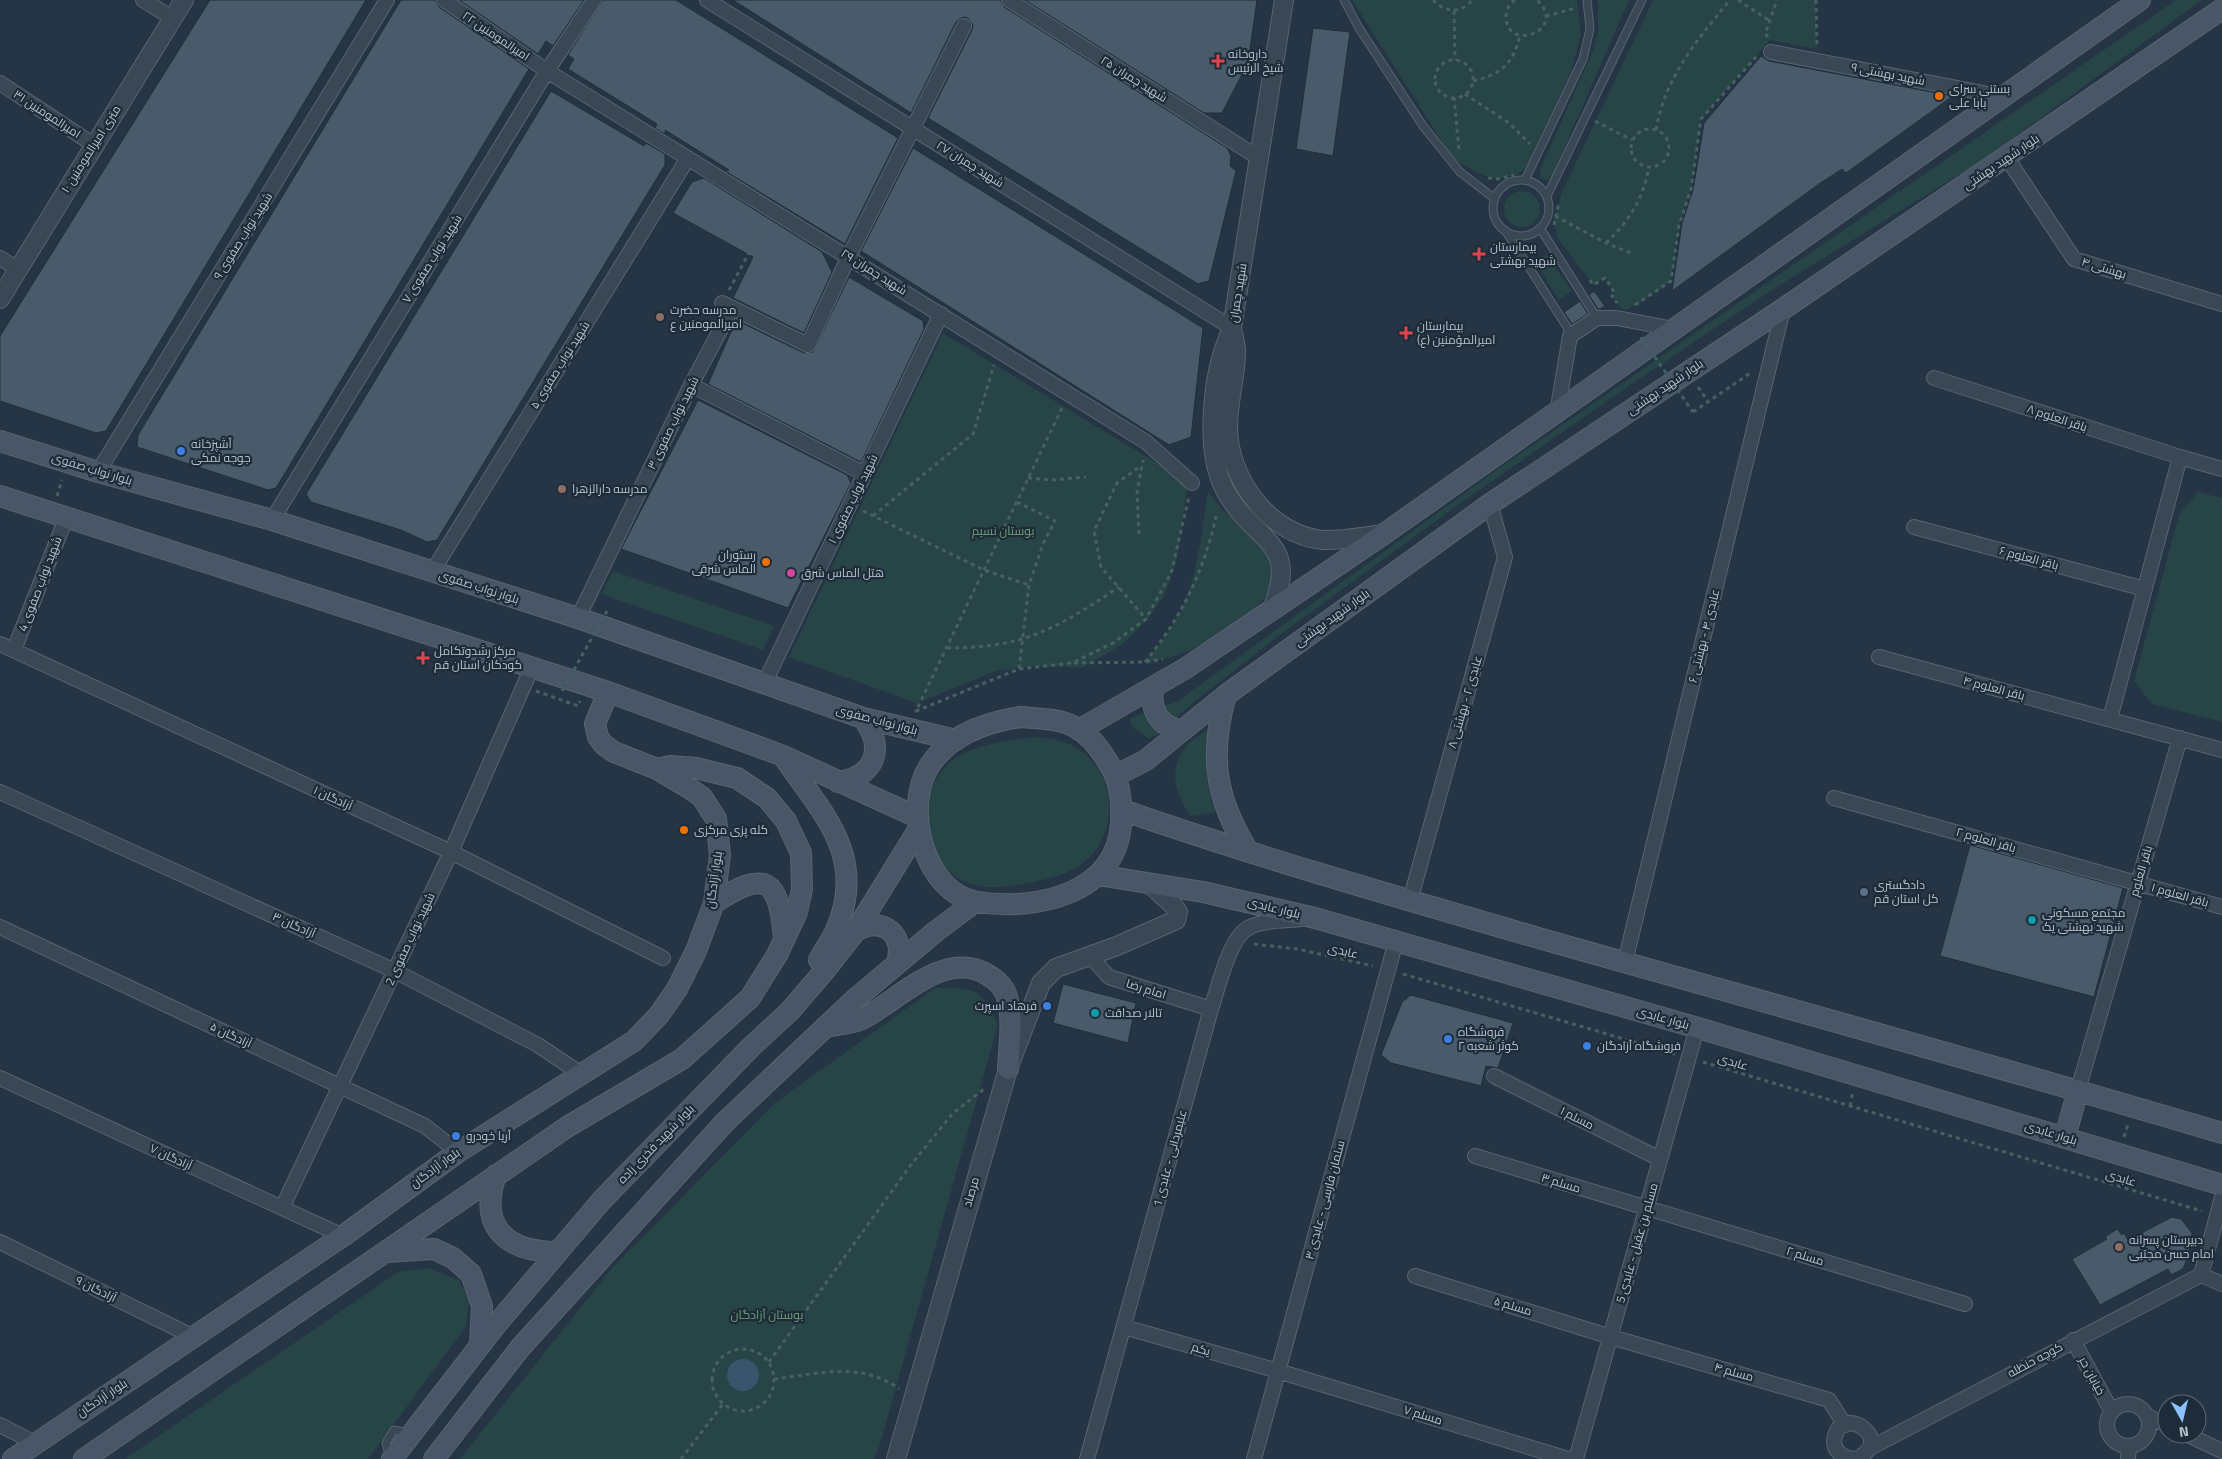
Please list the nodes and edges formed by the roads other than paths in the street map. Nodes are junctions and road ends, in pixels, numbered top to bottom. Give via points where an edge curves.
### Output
1 (143, 0) edge
2 (184, 0) edge
3 (387, 0) edge
4 (444, 0) edge
5 (594, 0) edge
6 (707, 0) edge
7 (1009, 0) edge
8 (1284, 0) edge
9 (1344, 0) edge
10 (1586, 0) edge
11 (1642, 0) edge
12 (2140, 0) edge
13 (2222, 8) edge
14 (172, 18) junction
15 (964, 26) dead end
16 (1766, 49) road end
17 (547, 71) junction
18 (0, 83) edge
19 (2004, 97) junction
20 (912, 128) junction
21 (94, 145) junction
22 (688, 158) junction
23 (1259, 158) junction
24 (2007, 158) junction
25 (1525, 180) junction
26 (1547, 196) junction
27 (1495, 199) junction
28 (1540, 228) junction
29 (1505, 230) junction
30 (849, 256) junction
31 (0, 258) edge
32 (18, 269) junction
33 (0, 299) edge
34 (2222, 304) edge
35 (1783, 310) junction
36 (941, 314) junction
37 (1597, 318) junction
38 (1232, 328) junction
39 (1674, 329) junction
40 (1570, 336) junction
41 (1934, 378) dead end
42 (691, 384) junction
43 (1557, 413) junction
44 (0, 441) edge
45 (2180, 457) junction
46 (2222, 470) edge
47 (98, 472) junction
48 (865, 474) junction
49 (1192, 483) road end
50 (0, 496) edge
51 (1490, 504) junction
52 (59, 516) junction
53 (272, 520) junction
54 (1914, 527) dead end
55 (1384, 534) junction
56 (432, 572) junction
57 (2145, 589) junction
58 (1272, 611) junction
59 (578, 618) junction
60 (0, 644) edge
61 (14, 650) junction
62 (1878, 657) dead end
63 (532, 667) junction
64 (764, 684) junction
65 (1153, 689) junction
66 (608, 692) junction
67 (1226, 695) junction
68 (863, 718) junction
69 (2110, 720) junction
70 (1079, 730) junction
71 (1183, 730) junction
72 (2180, 738) junction
73 (956, 740) junction
74 (2222, 750) edge
75 (782, 755) junction
76 (657, 769) junction
77 (1115, 776) junction
78 (838, 782) junction
79 (0, 792) edge
80 (1834, 798) dead end
81 (1122, 810) junction
82 (918, 824) junction
83 (1248, 851) junction
84 (451, 852) junction
85 (1098, 875) junction
86 (2137, 883) junction
87 (1150, 884) junction
88 (1410, 900) junction
89 (975, 902) junction
90 (714, 903) junction
91 (2222, 907) edge
92 (1315, 918) junction
93 (0, 927) edge
94 (855, 932) junction
95 (784, 941) junction
96 (1396, 941) junction
97 (1090, 956) junction
98 (663, 958) dead end
99 (1625, 962) junction
100 (896, 965) junction
101 (395, 971) junction
102 (1211, 1009) junction
103 (790, 1011) junction
104 (825, 1027) junction
105 (1697, 1028) junction
106 (1008, 1069) junction
107 (581, 1074) junction
108 (1494, 1076) dead end
109 (0, 1078) edge
110 (340, 1086) junction
111 (2078, 1090) junction
112 (2222, 1133) edge
113 (2064, 1137) junction
114 (458, 1152) junction
115 (1475, 1156) dead end
116 (1660, 1159) junction
117 (496, 1175) junction
118 (2222, 1185) edge
119 (2222, 1197) edge
120 (282, 1208) junction
121 (1646, 1209) junction
122 (342, 1236) junction
123 (0, 1242) edge
124 (556, 1252) junction
125 (381, 1253) junction
126 (2201, 1275) junction
127 (1415, 1276) dead end
128 (2222, 1284) edge
129 (1965, 1304) dead end
130 (1124, 1328) junction
131 (192, 1336) junction
132 (1610, 1337) junction
133 (2072, 1340) junction
134 (480, 1346) junction
135 (1278, 1371) junction
136 (2112, 1412) junction
137 (2147, 1416) junction
138 (2157, 1420) edge
139 (0, 1425) edge
140 (1845, 1425) junction
141 (35, 1443) junction
142 (2207, 1444) edge
143 (1870, 1448) junction
144 (2222, 1451) edge
145 (2128, 1453) edge
146 (13, 1459) edge
147 (84, 1459) edge
148 (391, 1459) edge
149 (434, 1459) edge
150 (896, 1459) edge
151 (1087, 1459) edge
152 (1254, 1459) edge
153 (1568, 1459) edge
154 (1576, 1459) edge
155 (1850, 1459) edge

1 - 14 street
2 - 14 street, ۱۰ متری امیرالمومنین
3 - 47 street, شهید نواب صفوی ۹
4 - 17 street, امیرالمومنین ۲۲
5 - 17 street, شهید نواب صفوی ۷
6 - 20 street, شهید چمران ۲۷
7 - 23 street, شهید چمران ۲۵
8 - 23 street, شهید چمران
9 - 27 lane via 1423,126 1460,172
10 - 25 lane via 1590,29 1582,59
11 - 26 lane
12 - 19 main road
13 - 24 main road, بلوار شهید بهشتی
14 - 21 street, ۱۰ متری امیرالمومنین
15 - 20 street
16 - 19 street, شهید بهشتی ۹
17 - 22 street, شهید چمران ۲۹
17 - 53 street, شهید نواب صفوی ۷
18 - 21 street, امیرالمومنین ۳۱
19 - 39 main road
20 - 30 street
20 - 38 street, شهید چمران ۲۷
21 - 32 street, ۱۰ متری امیرالمومنین
22 - 30 street, شهید چمران ۲۹
22 - 56 street, شهید نواب صفوی ۵
23 - 38 street, شهید چمران
24 - 34 street, بهشتی ۴ via 2074,259
24 - 35 main road, بلوار شهید بهشتی
25 - 26 lane via 1539,186
25 - 27 lane via 1505,185
26 - 28 lane via 1549,212
27 - 29 lane via 1495,216
28 - 29 lane via 1522,235
28 - 37 lane
29 - 40 lane
30 - 36 street, شهید چمران ۲۹
30 - 42 street, شهید نواب صفوی ۳ via 808,345 726,306
31 - 32 street
32 - 33 street, ۱۰ متری امیرالمومنین
35 - 51 main road, بلوار شهید بهشتی
35 - 99 street, عابدی ۴ - بهشتی ۶
36 - 48 street, شهید نواب صفوی ۱
36 - 49 street, شهید چمران ۲۹ via 1146,442
37 - 39 street via 1617,318
37 - 40 street
38 - 55 street, شهید چمران via 1236,350 1229,408 1229,444 1248,492 1266,513 1306,537 1324,540
38 - 58 street via 1224,346 1213,422 1216,469 1238,510 1269,539 1276,552 1282,578
39 - 43 main road
40 - 43 street
41 - 45 street, باقر العلوم ۸
42 - 48 street
42 - 59 street, شهید نواب صفوی ۳
43 - 55 main road
44 - 47 main road, بلوار نواب صفوی
45 - 46 street
45 - 57 street
47 - 53 main road, بلوار نواب صفوی
48 - 64 street, شهید نواب صفوی ۱
50 - 52 main road
51 - 67 main road, بلوار شهید بهشتی
51 - 88 street, عابدی ۲ - بهشتی ۸ via 1505,557
52 - 61 street, شهید نواب صفوی 4
52 - 63 main road
53 - 56 main road, بلوار نواب صفوی
54 - 57 street, باقر العلوم ۶
55 - 58 main road
56 - 59 main road, بلوار نواب صفوی
57 - 69 street
58 - 65 main road
59 - 64 main road, بلوار نواب صفوی
60 - 61 street, آزادگان ۱
61 - 84 street, آزادگان ۱
62 - 69 street, باقر العلوم ۴
63 - 66 main road
63 - 84 street, شهید نواب صفوی 2
64 - 68 main road, بلوار نواب صفوی
65 - 70 main road
65 - 71 main road via 1154,713 1172,729
66 - 75 main road
66 - 76 main road, بلوار آزادگان via 596,724 598,736 614,752
67 - 71 main road, بلوار شهید بهشتی
67 - 83 main road via 1216,748 1217,776 1233,828
68 - 73 main road, بلوار نواب صفوی
68 - 78 main road via 872,730 876,744 874,759 865,772 852,780
69 - 72 street, باقر العلوم ۴
70 - 73 main road via 1053,720 1021,717 999,720
70 - 77 main road via 1105,757
71 - 77 main road, بلوار شهید بهشتی via 1146,760
72 - 74 street, باقر العلوم ۴
72 - 86 street, باقر العلوم
73 - 82 main road via 929,765 920,791
75 - 78 main road
75 - 103 main road via 821,808 837,835 846,862 846,895 836,930
76 - 90 main road, بلوار آزادگان via 702,797 716,819 720,854
76 - 95 main road via 670,766 696,768 737,778 767,798 786,821 801,853 802,888 797,912
77 - 81 main road
78 - 82 main road
79 - 101 street, آزادگان ۳
80 - 86 street, باقر العلوم ۲
81 - 83 main road
81 - 85 main road via 1116,847 1108,865
82 - 89 main road via 927,857 942,881 956,894
82 - 94 main road, بلوار شهید فخری زاده
83 - 88 main road
84 - 98 street, آزادگان ۱
84 - 101 street, شهید نواب صفوی 2
85 - 87 main road, بلوار عابدی
85 - 89 main road via 1061,897 1030,904 1006,906
86 - 91 street, باقر العلوم ۱
86 - 111 street, باقر العلوم
87 - 92 main road, بلوار عابدی via 1203,892
87 - 97 street, مرصاد via 1173,905 1178,912 1176,920
88 - 99 main road
89 - 100 main road
90 - 95 main road via 739,887 764,884 775,892 780,906
90 - 107 main road, بلوار آزادگان via 696,951 677,989 659,1015 634,1041
92 - 96 main road, بلوار عابدی
92 - 102 street, علیمردانی - عابدی 1 via 1246,929 1234,942
93 - 110 street, آزادگان ۵
94 - 100 main road via 870,925 886,928 898,940
94 - 103 main road, بلوار شهید فخری زاده
95 - 117 main road via 750,998 682,1059 568,1127
96 - 105 main road, بلوار عابدی
96 - 135 street, سلمان فارسی - عابدی ۳
97 - 102 street, امام رضا via 1109,977
97 - 106 street, مرصاد via 1056,968 1041,983
99 - 111 main road
100 - 104 main road
101 - 107 street, آزادگان ۳ via 538,1044
101 - 110 street, شهید نواب صفوی 2
102 - 130 street, علیمردانی - عابدی 1
103 - 124 main road, بلوار شهید فخری زاده via 602,1200
104 - 106 main road via 862,1019 937,972 980,970 999,981 1008,999
104 - 149 main road via 725,1122 622,1235 520,1348
105 - 113 main road, بلوار عابدی
105 - 116 street, مسلم بن عقیل - عابدی 5
106 - 150 street, مرصاد
107 - 114 main road, بلوار آزادگان
108 - 116 street, مسلم ۱
109 - 120 street, آزادگان ۷
110 - 114 street, آزادگان ۵ via 425,1126
110 - 120 street, شهید نواب صفوی 2
111 - 112 main road
111 - 113 main road
113 - 118 main road, بلوار عابدی
114 - 122 main road, بلوار آزادگان
115 - 121 street, مسلم ۳
116 - 121 street, مسلم بن عقیل - عابدی 5
117 - 124 main road via 490,1191 490,1203 496,1229 519,1247 536,1252
117 - 125 main road
119 - 126 street
120 - 122 street, آزادگان ۷
121 - 129 street, مسلم ۲
121 - 132 street, مسلم بن عقیل - عابدی 5
122 - 131 main road, بلوار آزادگان
123 - 131 street, آزادگان ۹
124 - 134 main road, بلوار شهید فخری زاده
125 - 134 main road via 434,1249 453,1258 471,1274 482,1306
125 - 147 main road
126 - 128 street
126 - 133 street, کوچه حنظله
127 - 132 street, مسلم ۵
130 - 135 street, یکم
130 - 151 street, علیمردانی - عابدی 1
131 - 141 main road, بلوار آزادگان
132 - 140 street, مسلم ۴ via 1829,1400
132 - 154 street, مسلم بن عقیل - عابدی 5
133 - 136 street, خیابان حر
133 - 143 street, کوچه حنظله
134 - 148 main road, بلوار شهید فخری زاده
135 - 152 street, سلمان فارسی - عابدی ۳
135 - 153 street, مسلم ۷
136 - 137 street via 2130,1404 2143,1410
136 - 145 street via 2107,1425 2111,1438
137 - 138 street
137 - 145 street via 2149,1430 2146,1436
139 - 141 street
140 - 143 street via 1862,1425 1871,1439
140 - 155 street via 1838,1430 1835,1446 1839,1453
141 - 146 main road, بلوار آزادگان
142 - 144 street
143 - 155 street via 1864,1455

